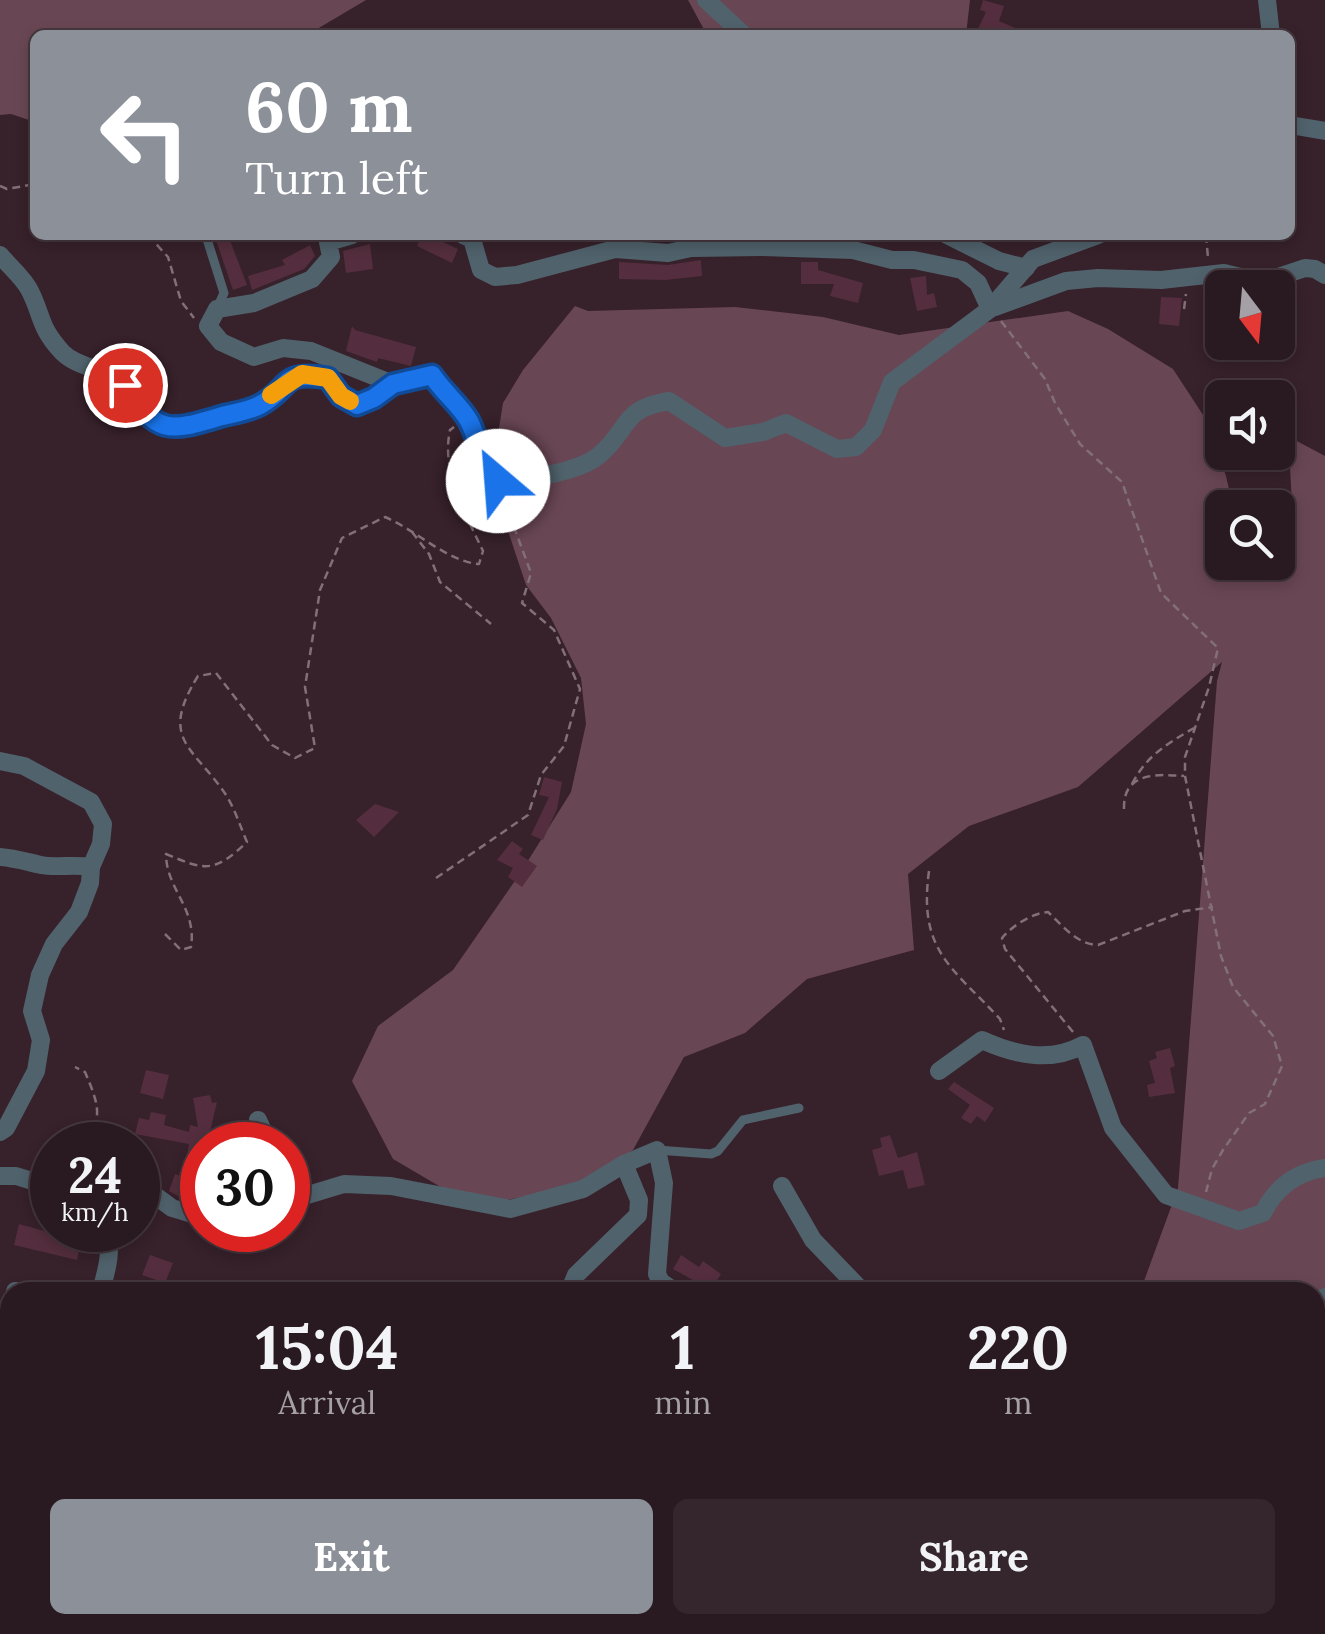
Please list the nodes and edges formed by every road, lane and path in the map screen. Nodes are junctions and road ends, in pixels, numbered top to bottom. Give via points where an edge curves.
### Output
1 (706, 0) edge
2 (1267, 0) edge
3 (739, 30) edge
4 (1270, 30) edge
5 (1295, 126) edge
6 (1325, 131) edge
7 (30, 185) edge
8 (0, 186) edge
9 (153, 240) edge
10 (207, 240) edge
11 (335, 240) edge
12 (473, 240) edge
13 (956, 240) edge
14 (1083, 240) edge
15 (1208, 240) edge
16 (0, 255) edge
17 (1026, 268) junction
18 (1220, 270) edge
19 (1295, 271) edge
20 (1205, 275) edge
21 (1325, 275) edge
22 (217, 309) junction
23 (990, 309) junction
24 (208, 326) junction
25 (393, 384) junction
26 (468, 418) junction
27 (498, 481) junction
28 (408, 527) junction
29 (491, 624) dead end
30 (1196, 728) junction
31 (0, 761) edge
32 (1186, 776) junction
33 (1132, 784) junction
34 (1124, 809) dead end
35 (0, 857) edge
36 (91, 867) junction
37 (929, 871) dead end
38 (436, 878) dead end
39 (1213, 908) junction
40 (165, 934) dead end
41 (1083, 1045) junction
42 (1010, 1051) junction
43 (75, 1068) dead end
44 (939, 1072) dead end
45 (799, 1108) dead end
46 (96, 1122) edge
47 (0, 1132) edge
48 (657, 1150) junction
49 (624, 1164) junction
50 (1325, 1168) edge
51 (0, 1176) edge
52 (30, 1180) edge
53 (782, 1186) dead end
54 (310, 1195) edge
55 (1199, 1207) junction
56 (109, 1252) edge
57 (103, 1282) edge
58 (573, 1282) edge
59 (661, 1282) edge
60 (854, 1282) edge

1 - 3 street
2 - 4 street
5 - 6 street
7 - 8 path
9 - 24 path via 168,257 181,301
10 - 22 lane via 224,293
11 - 22 street via 312,279
12 - 23 street via 481,270 495,277 615,249 854,250 962,270 978,282
13 - 17 street
14 - 17 street via 1032,259
15 - 18 path via 1208,261
16 - 25 street via 30,288 40,325 66,357 125,385 145,415 162,425 174,428 261,405 302,374 328,378 357,405
17 - 23 street
19 - 21 street via 1315,268
20 - 23 street via 1066,281
22 - 24 street
23 - 27 street via 892,382 873,430 856,447 837,449 786,423 725,438 669,401 644,406 586,464
23 - 30 path via 1046,379 1080,444 1122,482 1162,593 1218,648
24 - 25 street via 221,342 254,356 283,348 311,351
25 - 26 street via 432,375
26 - 27 street via 487,471
26 - 28 path via 450,430 448,460 483,550 479,564 458,563
27 - 38 path via 532,572 522,603 554,630 580,689 564,746 540,775 528,815
28 - 29 path via 430,554 440,582
28 - 40 path via 385,517 342,538 320,590 305,688 315,748 294,758 272,745 216,673 198,676 186,695 184,745 226,794 247,842 213,868 166,854 166,870 193,932 191,947 182,950
30 - 32 path
30 - 33 path via 1152,754
31 - 36 street via 24,766 91,802 103,824
32 - 33 path via 1155,774
32 - 39 path
33 - 34 path
35 - 36 street
36 - 47 street via 79,912 40,974 32,1012 40,1040 36,1071
37 - 42 path via 928,922 937,948 1000,1020
39 - 41 path via 1184,911 1098,945 1087,945 1048,912 1008,930 1005,948
39 - 55 path via 1232,987 1274,1036 1282,1066 1266,1104 1249,1113 1223,1150
41 - 42 street via 1053,1056
41 - 55 street via 1112,1128 1166,1195
42 - 44 street via 982,1040
43 - 46 path via 84,1072
45 - 48 lane via 743,1120 712,1154
48 - 49 street
48 - 59 street via 664,1183
49 - 54 street via 583,1189 510,1209 391,1186 344,1184
49 - 58 street via 638,1215
50 - 55 street via 1292,1178 1264,1213 1251,1218 1239,1221
51 - 52 street
53 - 60 street via 814,1240
56 - 57 street

